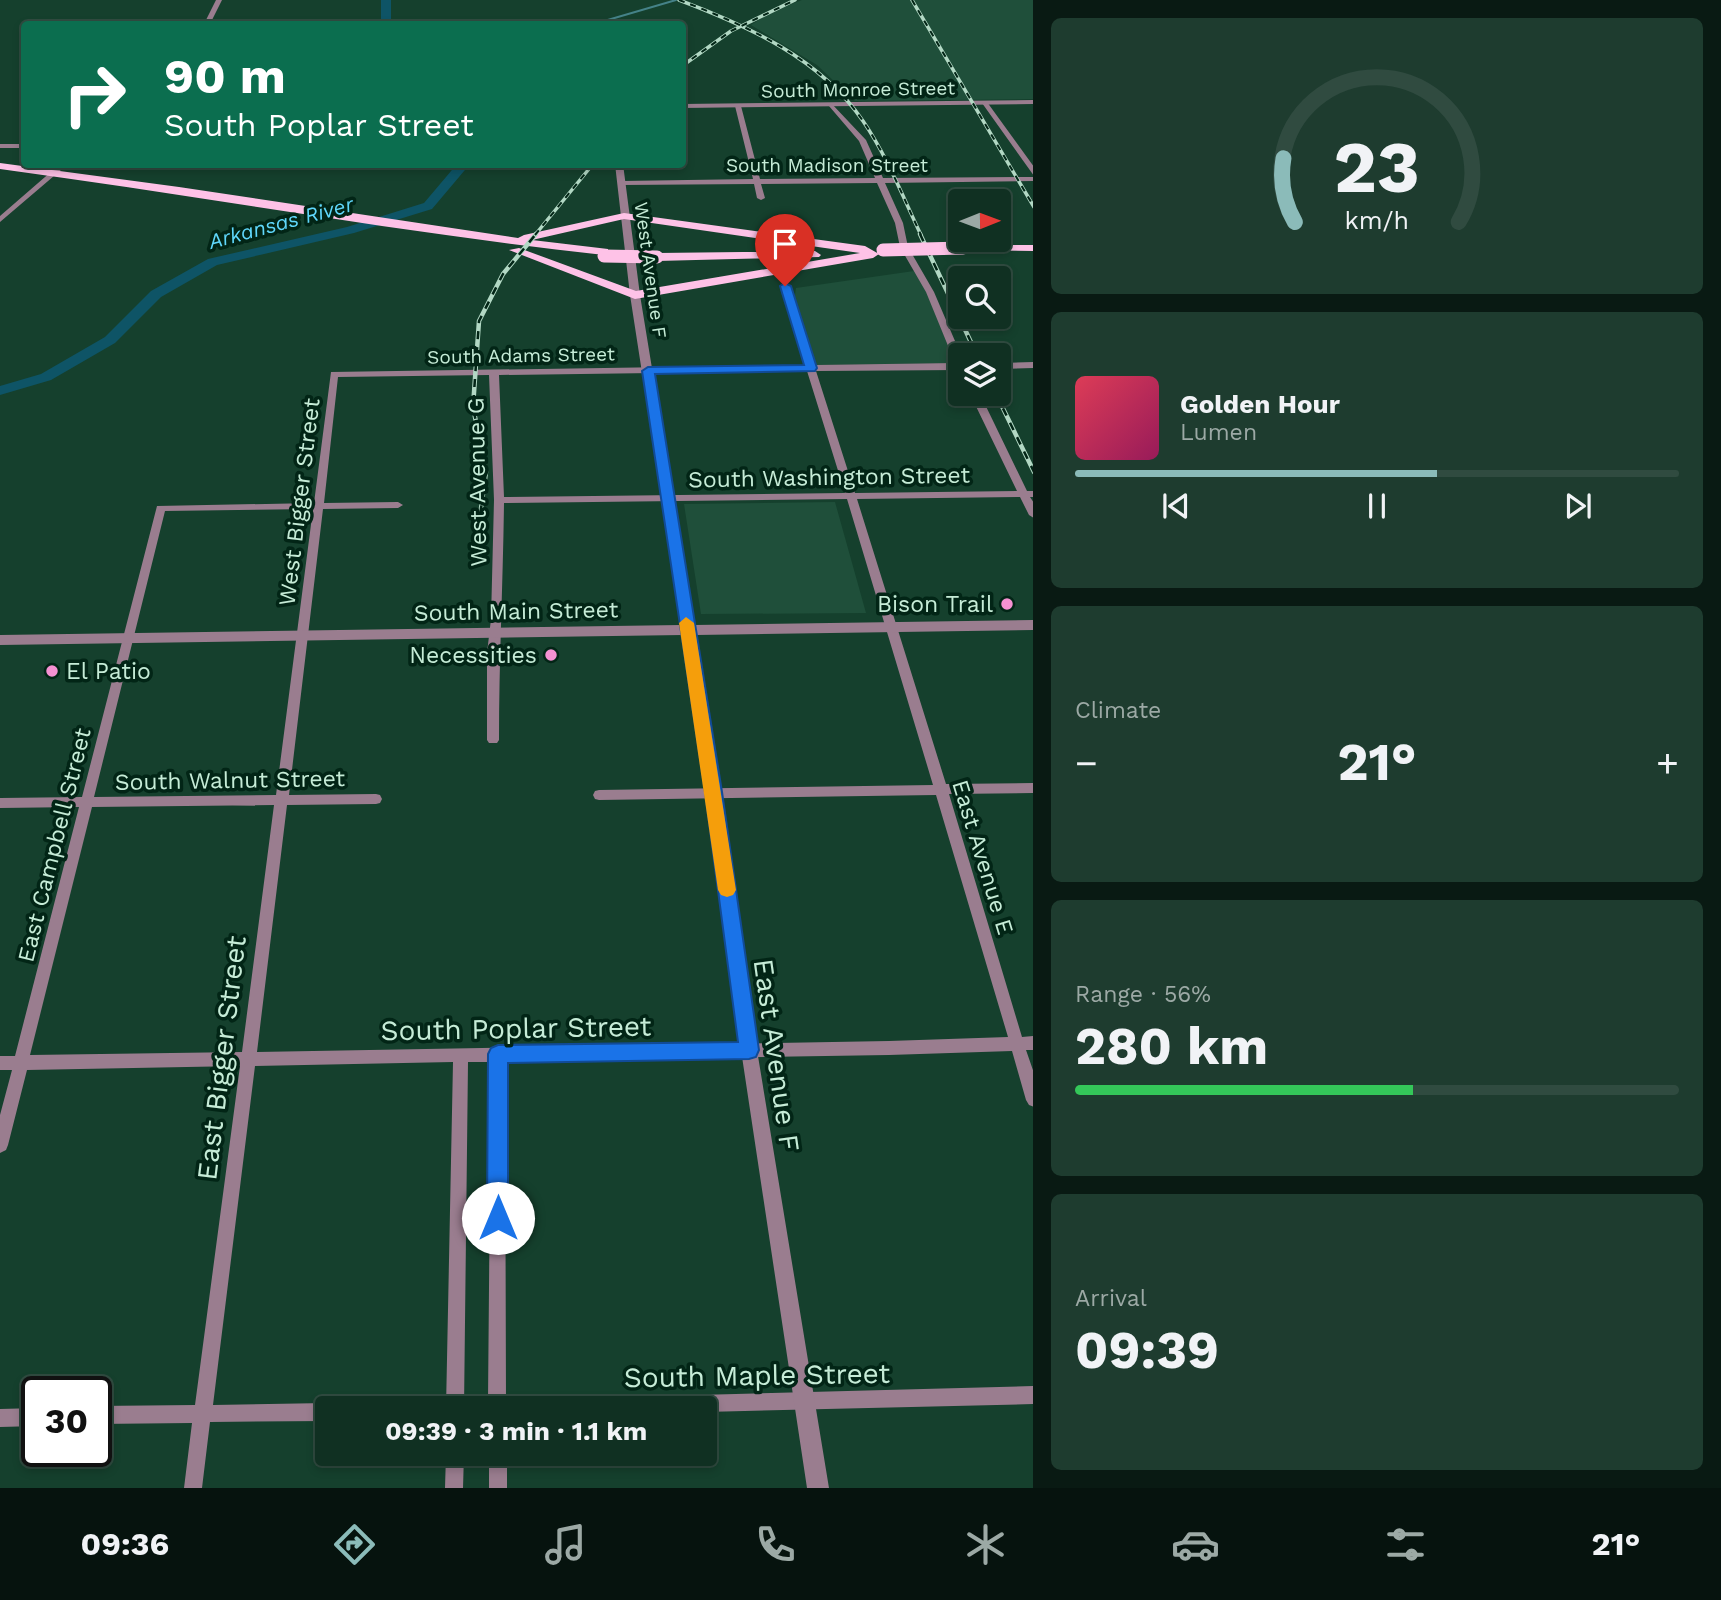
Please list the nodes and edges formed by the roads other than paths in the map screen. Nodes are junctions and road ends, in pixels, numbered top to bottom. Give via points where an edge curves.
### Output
1 (219, 0) edge
2 (208, 21) edge
3 (1033, 102) edge
4 (985, 103) junction
5 (831, 105) junction
6 (686, 106) edge
7 (738, 106) junction
8 (0, 146) edge
9 (21, 146) edge
10 (0, 166) edge
11 (21, 167) edge
12 (41, 168) edge
13 (620, 168) edge
14 (61, 169) edge
15 (1033, 176) edge
16 (881, 180) junction
17 (757, 181) junction
18 (622, 183) junction
19 (761, 198) dead end
20 (15, 209) junction
21 (0, 210) edge
22 (624, 216) junction
23 (0, 220) edge
24 (477, 237) junction
25 (1033, 251) edge
26 (877, 252) junction
27 (785, 286) dead end
28 (635, 295) junction
29 (953, 343) edge
30 (1033, 365) edge
31 (1011, 366) edge
32 (948, 367) edge
33 (811, 368) junction
34 (648, 371) junction
35 (494, 373) junction
36 (334, 374) joint
37 (981, 406) edge
38 (1028, 494) edge
39 (851, 496) junction
40 (668, 498) junction
41 (499, 500) junction
42 (318, 504) junction
43 (398, 505) dead end
44 (1033, 514) edge
45 (1033, 625) edge
46 (892, 626) junction
47 (688, 630) junction
48 (495, 633) junction
49 (303, 635) junction
50 (129, 638) junction
51 (0, 639) edge
52 (493, 740) dead end
53 (1033, 788) edge
54 (940, 789) junction
55 (714, 792) junction
56 (599, 795) dead end
57 (376, 799) dead end
58 (282, 800) junction
59 (87, 802) junction
60 (0, 803) edge
61 (1033, 1043) edge
62 (1017, 1044) junction
63 (749, 1050) junction
64 (498, 1054) junction
65 (461, 1055) junction
66 (247, 1059) junction
67 (0, 1063) edge
68 (21, 1063) junction
69 (1033, 1100) edge
70 (0, 1145) edge
71 (1033, 1395) edge
72 (455, 1396) edge
73 (497, 1396) edge
74 (804, 1400) junction
75 (717, 1403) edge
76 (315, 1412) edge
77 (203, 1413) junction
78 (112, 1415) edge
79 (21, 1417) edge
80 (0, 1418) edge
81 (455, 1466) edge
82 (498, 1466) edge
83 (193, 1488) edge
84 (454, 1488) edge
85 (498, 1488) edge
86 (818, 1488) edge

1 - 2 street
3 - 4 street, South Monroe Street
4 - 5 street, South Monroe Street
4 - 15 street
5 - 7 street, South Monroe Street
5 - 16 street via 862,140
6 - 7 street, South Monroe Street
7 - 17 street
8 - 9 street
10 - 11 main road
12 - 14 main road
13 - 18 street, West Avenue F
14 - 20 street
14 - 24 main road
15 - 16 street, South Madison Street
16 - 17 street, South Madison Street
16 - 29 street via 904,247
17 - 18 street, South Madison Street
17 - 19 street
18 - 22 street, West Avenue F
20 - 21 street
20 - 23 street
22 - 24 main road via 531,237
22 - 26 main road
22 - 28 street, West Avenue F
24 - 26 main road, bridge via 524,247 604,253
24 - 28 main road
25 - 26 main road, bridge
26 - 28 main road
27 - 33 street, East Avenue E
28 - 34 street, West Avenue F
30 - 31 street
32 - 33 street, South Adams Street
33 - 34 street, South Adams Street
33 - 39 street, East Avenue E
34 - 35 street, South Adams Street
34 - 40 street, West Avenue F
35 - 36 street, South Adams Street
35 - 41 street, West Avenue G
36 - 42 street, West Bigger Street
37 - 38 street
38 - 39 street, South Washington Street
38 - 44 street
39 - 40 street, South Washington Street
39 - 46 street, East Avenue E
40 - 41 street, South Washington Street
40 - 47 street, West Avenue F
41 - 48 street, West Avenue G
42 - 43 street
42 - 49 street, West Bigger Street
42 - 50 street, East Campbell Street via 161,508
45 - 46 street, South Main Street
46 - 47 street, South Main Street
46 - 54 street, East Avenue E
47 - 48 street, South Main Street
47 - 55 street, East Avenue F
48 - 49 street, South Main Street
48 - 52 street, West Avenue G
49 - 50 street, South Main Street
49 - 58 street, East Bigger Street
50 - 51 street, South Main Street
50 - 59 street, East Campbell Street
53 - 54 street
54 - 55 street
54 - 62 street, East Avenue E
55 - 56 street
55 - 63 street, East Avenue F
57 - 58 street, South Walnut Street
58 - 59 street, South Walnut Street
58 - 66 street, East Bigger Street
59 - 60 street, South Walnut Street
59 - 68 street, East Campbell Street
61 - 62 street, South Poplar Street
62 - 63 street, South Poplar Street
62 - 69 street, East Avenue E
63 - 64 street, South Poplar Street
63 - 74 street, East Avenue F
64 - 65 street, South Poplar Street
64 - 73 street
65 - 66 street, South Poplar Street
65 - 72 street
66 - 68 street, South Poplar Street
66 - 77 street, East Bigger Street
67 - 68 street, South Poplar Street
68 - 70 street, East Campbell Street
71 - 74 street, South Maple Street
74 - 75 street, South Maple Street
74 - 86 street, East Avenue F
76 - 77 street
77 - 78 street
77 - 83 street, East Bigger Street
79 - 80 street
81 - 84 street
82 - 85 street

